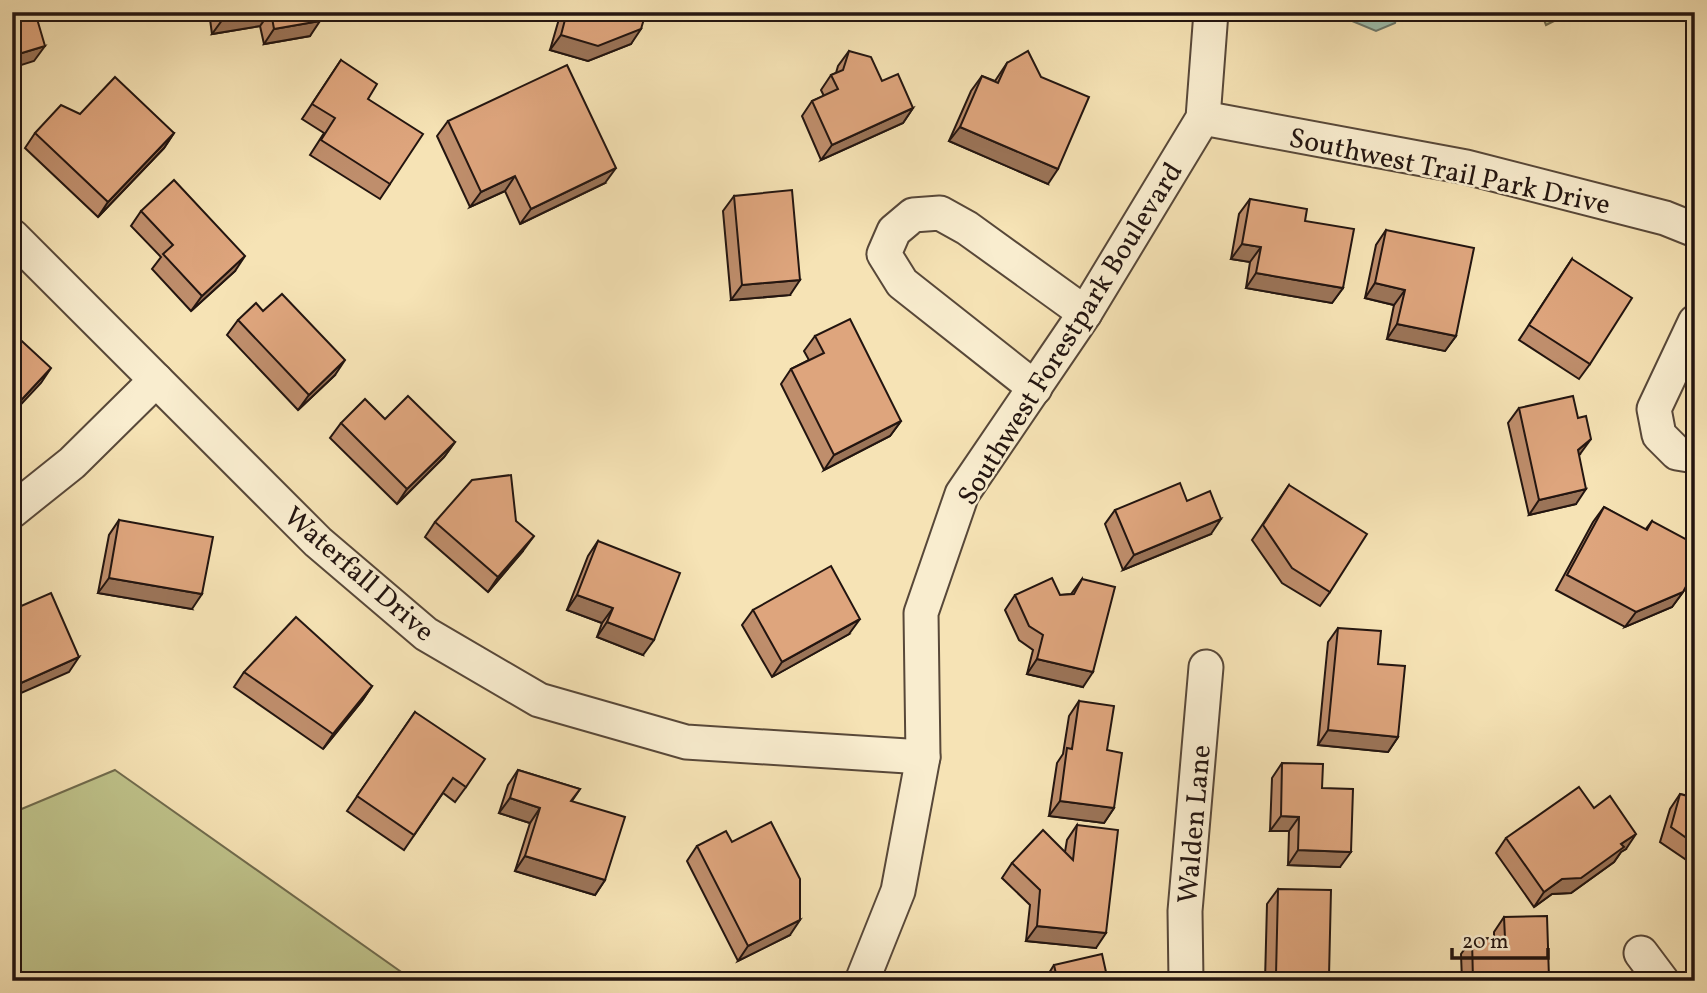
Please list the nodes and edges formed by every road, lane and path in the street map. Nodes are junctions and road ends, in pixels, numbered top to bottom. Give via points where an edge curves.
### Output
1 (1211, 12) edge
2 (1203, 118) junction
3 (1695, 230) edge
4 (12, 236) edge
5 (1085, 313) junction
6 (1695, 323) edge
7 (156, 380) junction
8 (1035, 388) junction
9 (1695, 456) edge
10 (12, 511) edge
11 (1206, 667) dead end
12 (923, 757) junction
13 (1641, 953) dead end
14 (862, 981) edge
15 (1186, 981) edge
16 (1662, 981) edge

1 - 2 street, Southwest Forestpark Boulevard
2 - 3 street, Southwest Trail Park Drive via 1466,167 1665,218
2 - 5 street, Southwest Forestpark Boulevard
4 - 7 street, Waterfall Drive
5 - 8 street, Southwest Forestpark Boulevard
5 - 8 street via 940,213 913,215 894,231 884,254 902,283
6 - 9 street via 1654,410 1660,435 1677,453
7 - 10 street via 72,463
7 - 12 street, Waterfall Drive via 318,542 426,634 540,700 686,742
8 - 12 street, Southwest Forestpark Boulevard via 962,494 921,613
11 - 15 street, Walden Lane via 1185,911
12 - 14 street, Southwest Forestpark Boulevard via 898,891
13 - 16 street

